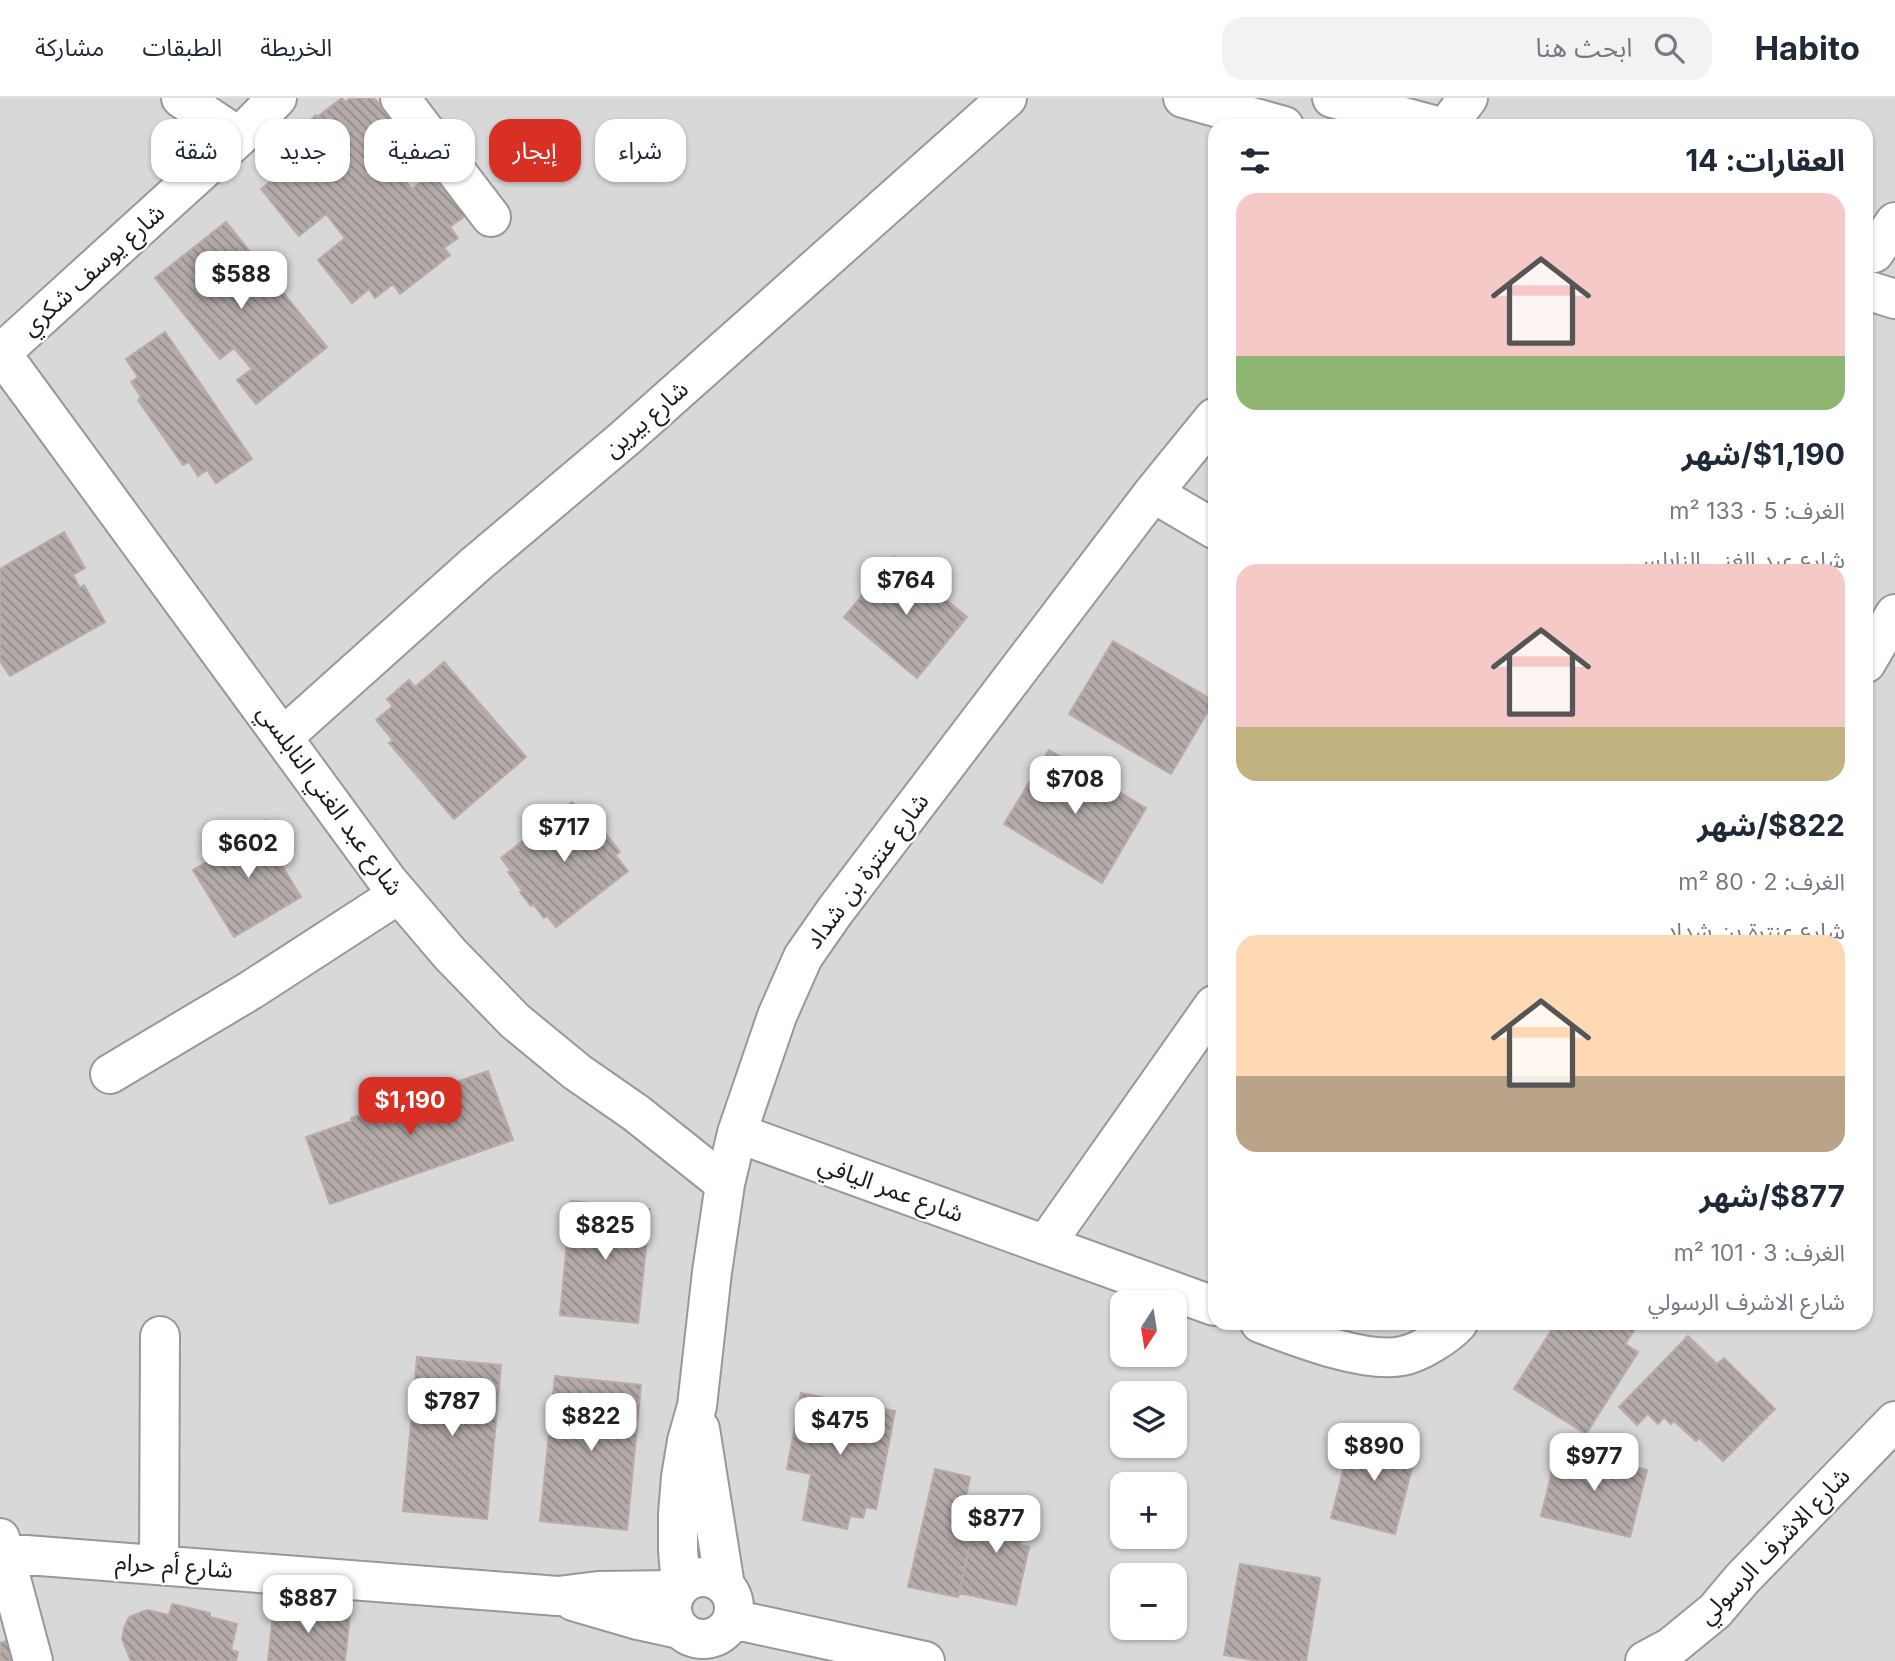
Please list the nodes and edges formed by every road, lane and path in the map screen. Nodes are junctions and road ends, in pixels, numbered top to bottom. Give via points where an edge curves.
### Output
1 (181, 98) edge
2 (277, 98) edge
3 (400, 98) edge
4 (1007, 98) edge
5 (1183, 98) edge
6 (1332, 98) edge
7 (1468, 98) edge
8 (212, 119) edge
9 (1259, 119) edge
10 (1411, 119) edge
11 (1452, 119) edge
12 (241, 135) edge
13 (190, 182) edge
14 (491, 217) dead end
15 (1895, 222) edge
16 (1878, 254) edge
17 (1873, 292) edge
18 (1895, 299) edge
19 (1, 354) edge
20 (1208, 425) edge
21 (1153, 494) junction
22 (1208, 526) edge
23 (1895, 614) edge
24 (1873, 651) edge
25 (283, 737) junction
26 (399, 894) junction
27 (1208, 1014) edge
28 (110, 1074) dead end
29 (737, 1133) junction
30 (725, 1184) junction
31 (1045, 1245) junction
32 (1208, 1304) edge
33 (1281, 1330) edge
34 (1449, 1330) edge
35 (160, 1336) dead end
36 (697, 1406) junction
37 (1895, 1421) edge
38 (2, 1548) edge
39 (159, 1565) junction
40 (680, 1588) junction
41 (558, 1596) junction
42 (726, 1624) edge
43 (684, 1641) edge
44 (33, 1661) edge
45 (925, 1661) edge
46 (1646, 1661) edge

1 - 8 street
2 - 12 street, شارع يوسف شكري
3 - 14 street
4 - 25 street, شارع بيرين
5 - 9 street
6 - 10 street
7 - 11 street
13 - 19 street, شارع يوسف شكري
15 - 16 street
17 - 18 street
19 - 25 street, شارع عبد الغني النابلسي
20 - 21 street, شارع عنترة بن شداد
21 - 22 street
21 - 29 street, شارع عنترة بن شداد via 803,957 777,1016
23 - 24 street
25 - 26 street, شارع عبد الغني النابلسي
26 - 28 street
26 - 30 street, شارع عبد الغني النابلسي via 515,1021
27 - 31 street
29 - 30 street, شارع عنترة بن شداد
29 - 31 street, شارع عمر اليافي
30 - 36 street, شارع عنترة بن شداد
31 - 32 street, شارع عمر اليافي
33 - 34 street via 1349,1352 1389,1357 1429,1345
35 - 39 street
36 - 40 street, شارع عنترة بن شداد via 681,1477
36 - 42 street, شارع عنترة بن شداد
37 - 46 street, شارع الاشرف الرسولي via 1715,1612
38 - 39 street, شارع أم حرام
38 - 44 street
39 - 41 street, شارع أم حرام
40 - 41 street, شارع أم حرام
40 - 42 street via 691,1580 714,1579
40 - 43 street via 672,1609
41 - 43 street, شارع أم حرام via 638,1620
42 - 43 street via 713,1638
42 - 45 street

